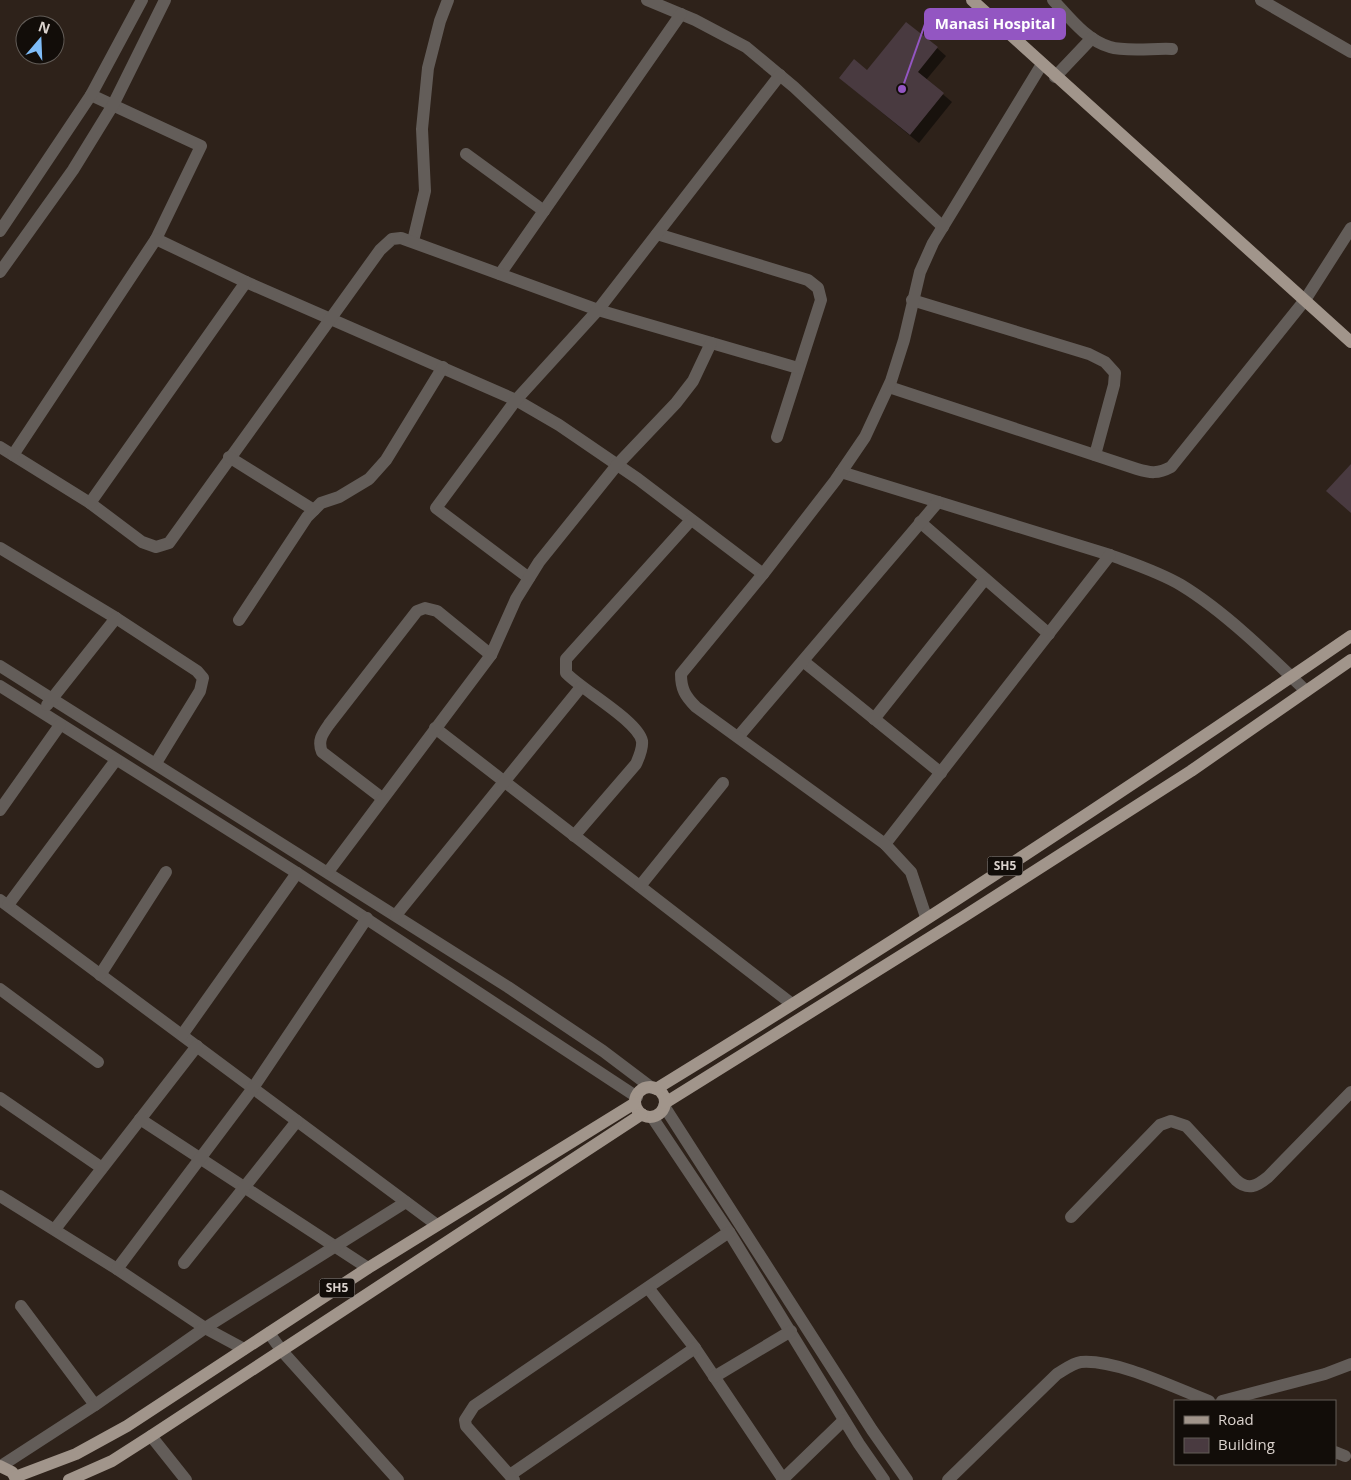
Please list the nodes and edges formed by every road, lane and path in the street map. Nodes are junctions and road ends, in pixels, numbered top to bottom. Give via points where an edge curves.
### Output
1 (142, 0) edge
2 (165, 0) edge
3 (448, 0) edge
4 (647, 0) edge
5 (972, 0) edge
6 (1053, 0) edge
7 (1261, 0) edge
8 (681, 14) junction
9 (1092, 38) junction
10 (1172, 48) dead end
11 (1351, 52) edge
12 (1042, 64) junction
13 (780, 75) junction
14 (1055, 76) junction
15 (91, 95) junction
16 (113, 105) junction
17 (466, 154) dead end
18 (544, 211) junction
19 (944, 227) junction
20 (1351, 228) edge
21 (0, 231) edge
22 (658, 234) junction
23 (156, 238) junction
24 (413, 241) junction
25 (0, 272) edge
26 (500, 274) junction
27 (246, 282) junction
28 (912, 300) junction
29 (1305, 300) junction
30 (598, 310) junction
31 (331, 319) junction
32 (1351, 342) edge
33 (711, 343) junction
34 (443, 367) junction
35 (798, 368) junction
36 (888, 387) junction
37 (516, 400) junction
38 (777, 436) dead end
39 (0, 447) edge
40 (13, 455) junction
41 (1095, 455) junction
42 (229, 457) junction
43 (617, 465) junction
44 (841, 472) junction
45 (90, 502) junction
46 (938, 502) junction
47 (314, 510) junction
48 (691, 520) junction
49 (920, 522) junction
50 (0, 548) edge
51 (1110, 556) junction
52 (763, 574) junction
53 (529, 578) junction
54 (985, 579) junction
55 (116, 618) junction
56 (239, 620) dead end
57 (1049, 634) junction
58 (1351, 636) edge
59 (490, 655) junction
60 (1351, 660) edge
61 (803, 661) junction
62 (0, 666) edge
63 (1291, 677) junction
64 (0, 686) edge
65 (580, 688) junction
66 (1306, 691) junction
67 (52, 699) junction
68 (41, 713) junction
69 (874, 719) junction
70 (60, 725) junction
71 (435, 728) junction
72 (738, 737) junction
73 (116, 760) junction
74 (156, 763) junction
75 (941, 773) junction
76 (504, 782) junction
77 (723, 783) dead end
78 (382, 798) junction
79 (0, 810) edge
80 (574, 836) junction
81 (885, 844) junction
82 (166, 872) dead end
83 (328, 872) junction
84 (297, 873) junction
85 (640, 886) junction
86 (4, 903) edge
87 (396, 915) junction
88 (926, 917) junction
89 (367, 918) junction
90 (100, 975) junction
91 (0, 989) edge
92 (792, 1004) junction
93 (182, 1035) junction
94 (197, 1046) junction
95 (98, 1062) dead end
96 (253, 1088) junction
97 (654, 1088) junction
98 (1351, 1092) edge
99 (0, 1098) edge
100 (636, 1100) junction
101 (664, 1105) junction
102 (647, 1115) junction
103 (140, 1119) junction
104 (297, 1121) junction
105 (199, 1158) junction
106 (102, 1168) junction
107 (244, 1188) junction
108 (0, 1196) edge
109 (406, 1202) junction
110 (1071, 1217) dead end
111 (438, 1225) junction
112 (55, 1229) junction
113 (728, 1232) junction
114 (336, 1248) junction
115 (184, 1263) dead end
116 (368, 1268) junction
117 (117, 1269) junction
118 (649, 1289) junction
119 (21, 1306) dead end
120 (205, 1328) junction
121 (791, 1331) junction
122 (269, 1333) junction
123 (695, 1348) junction
124 (244, 1349) junction
125 (282, 1350) junction
126 (1351, 1364) edge
127 (714, 1377) junction
128 (1206, 1400) edge
129 (1226, 1400) edge
130 (95, 1405) junction
131 (844, 1420) junction
132 (151, 1436) junction
133 (0, 1466) edge
134 (16, 1478) edge
135 (512, 1478) edge
136 (69, 1480) edge
137 (186, 1480) edge
138 (398, 1480) edge
139 (782, 1480) edge
140 (884, 1480) edge
141 (907, 1480) edge
142 (948, 1480) edge

1 - 15 street
2 - 16 street
3 - 24 street via 428,68 422,129 425,191
4 - 8 street
5 - 12 main road
6 - 9 street
7 - 11 street
8 - 13 street via 746,47
8 - 18 street
9 - 10 street via 1111,48
9 - 14 street
12 - 14 main road
12 - 19 street
13 - 19 street
13 - 22 street
14 - 29 main road
15 - 16 street
15 - 21 street
16 - 23 street via 201,146
16 - 25 street via 77,164
17 - 18 street
18 - 26 street
19 - 28 street via 920,272
20 - 29 street
22 - 30 street
22 - 35 street via 808,280 818,288 821,300
23 - 27 street
23 - 40 street
24 - 26 street
24 - 31 street via 392,240 380,250
26 - 30 street
27 - 31 street
27 - 45 street
28 - 36 street via 904,340
28 - 41 street via 1089,354 1105,362 1115,373 1114,385
29 - 32 main road
29 - 41 street via 1171,467 1150,473
30 - 33 street
30 - 37 street
31 - 34 street
31 - 42 street
33 - 35 street
33 - 43 street via 700,369 682,396
34 - 37 street
34 - 47 street via 386,460 369,478 339,497 321,503
35 - 38 street
36 - 41 street
36 - 44 street via 865,437
37 - 43 street
37 - 53 street via 436,508
39 - 40 street
40 - 45 street
42 - 45 street via 169,543 156,547 142,542
42 - 47 street
43 - 48 street
43 - 53 street
44 - 46 street
44 - 52 street
46 - 49 street
46 - 51 street
47 - 56 street
48 - 52 street
48 - 65 street via 569,653 564,666 566,673
49 - 54 street
49 - 61 street
50 - 55 street
51 - 57 street
51 - 63 street via 1181,585
52 - 72 street via 681,674 681,686 686,696
53 - 59 street
54 - 57 street
54 - 69 street
55 - 67 street
55 - 74 street via 204,678 200,691
57 - 75 street
58 - 63 main road, SH5
59 - 71 street
59 - 78 street via 437,611 425,608 417,611 330,723 321,735 319,744 322,752
60 - 66 main road, SH5
61 - 69 street
61 - 72 street
62 - 67 street
63 - 66 street
63 - 88 main road, SH5
64 - 68 street
65 - 76 street
65 - 80 street via 620,716 635,729 642,741 636,764
66 - 101 main road, SH5 via 1175,782
67 - 68 street
67 - 74 street
68 - 70 street
69 - 75 street
70 - 73 street
70 - 79 street
71 - 76 street
71 - 78 street
72 - 81 street
73 - 84 street
73 - 86 street
74 - 83 street
75 - 81 street
76 - 80 street
76 - 87 street
77 - 85 street
78 - 83 street
80 - 85 street
81 - 88 street via 911,872
82 - 90 street
83 - 87 street
84 - 89 street
84 - 93 street
85 - 92 street
86 - 90 street
87 - 97 street via 572,1030
88 - 92 main road, SH5
89 - 96 street
89 - 100 street
90 - 93 street
91 - 95 street
92 - 97 main road, SH5
93 - 94 street
94 - 96 street
94 - 103 street
96 - 104 street
96 - 105 street
97 - 100 main road via 640,1091
97 - 101 main road via 663,1095
98 - 110 street via 1258,1186 1242,1186 1186,1126 1171,1121 1160,1125
99 - 106 street
100 - 102 main road
100 - 111 main road, SH5
101 - 102 main road via 657,1115
101 - 141 street
102 - 113 street
102 - 125 main road, SH5
103 - 105 street
103 - 106 street
104 - 107 street
104 - 109 street
105 - 107 street
105 - 117 street
106 - 112 street
107 - 114 street
107 - 115 street
108 - 112 street
109 - 111 street
109 - 114 street
111 - 116 main road, SH5
112 - 117 street
113 - 118 street
113 - 121 street
114 - 116 street
114 - 120 street
116 - 122 main road, SH5
117 - 120 street
118 - 123 street
118 - 135 street via 474,1406 465,1420 466,1426
119 - 130 street
120 - 124 street
120 - 130 street
121 - 127 street
121 - 131 street
122 - 124 main road, SH5
122 - 125 street
123 - 127 street
123 - 135 street
124 - 134 main road, SH5 via 127,1426 76,1454
125 - 132 main road, SH5
125 - 138 street
126 - 129 street via 1326,1374
127 - 139 street
128 - 142 street via 1122,1368 1079,1362 1057,1374
130 - 133 street
131 - 139 street
131 - 140 street
132 - 136 main road, SH5 via 112,1461
132 - 137 street
133 - 134 main road

